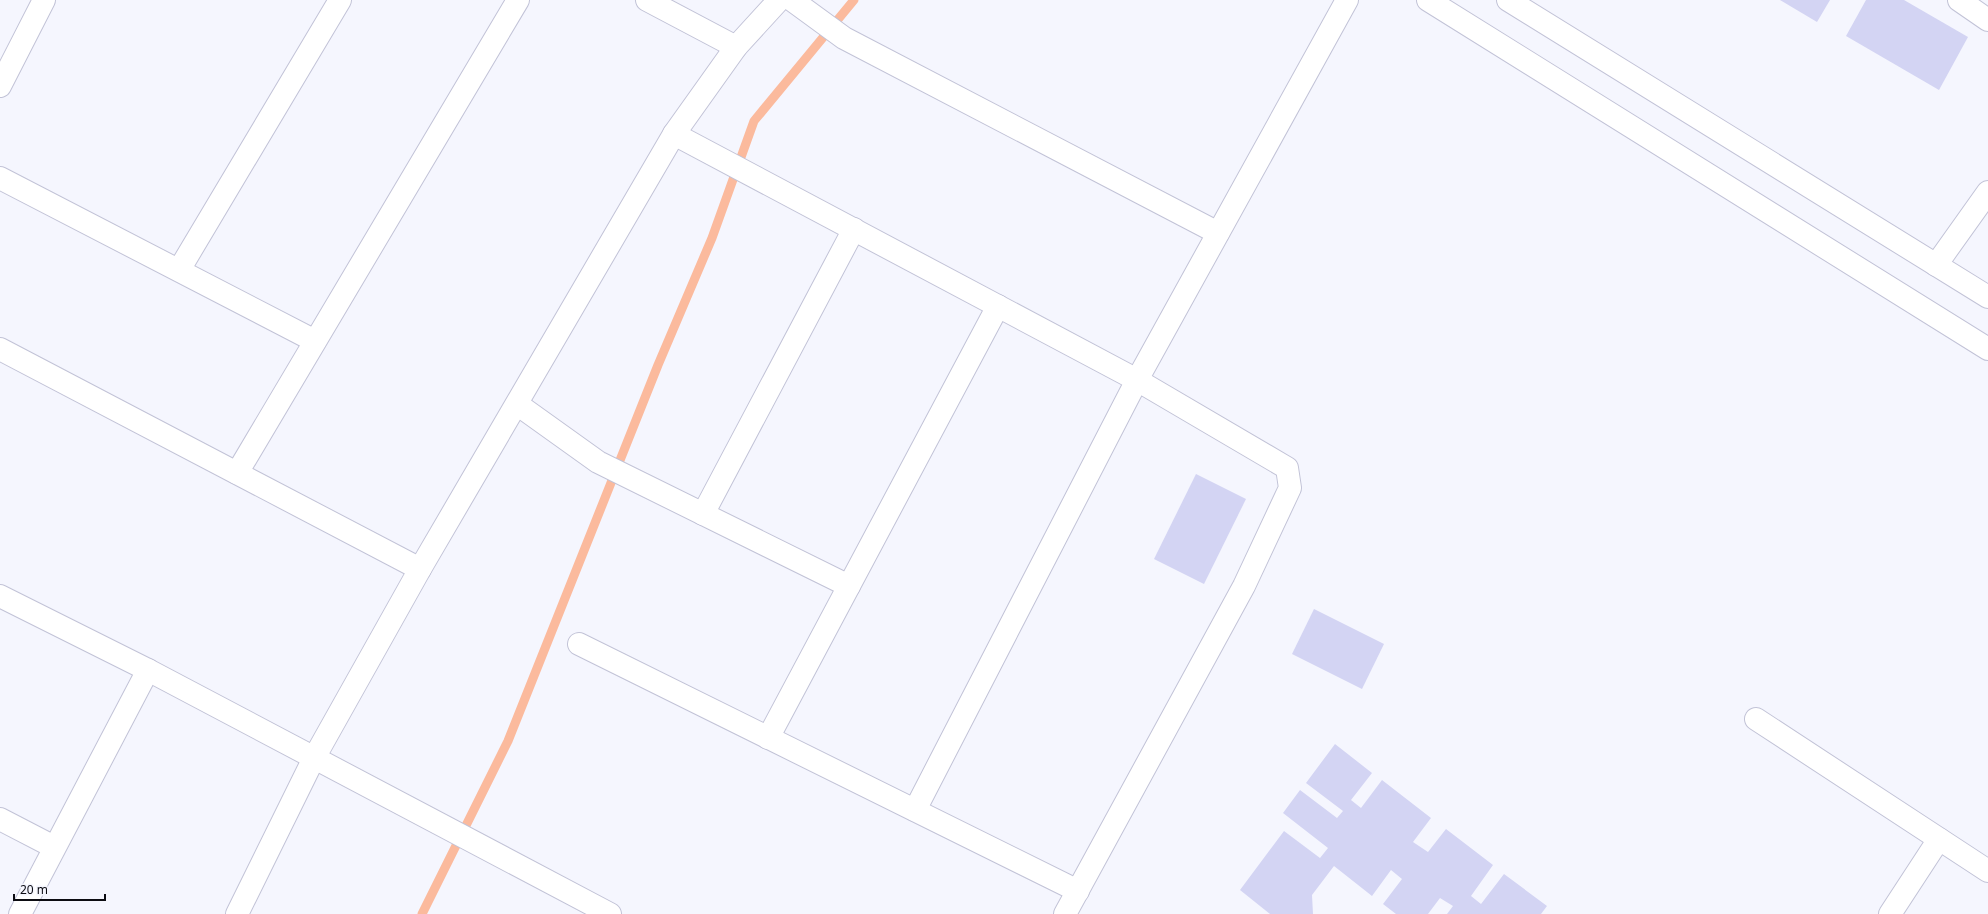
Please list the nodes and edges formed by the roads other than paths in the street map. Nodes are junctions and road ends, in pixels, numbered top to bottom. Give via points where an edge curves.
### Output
1 (44, 0) edge
2 (340, 0) edge
3 (518, 0) edge
4 (647, 0) edge
5 (779, 0) edge
6 (792, 0) edge
7 (1347, 0) edge
8 (1428, 0) edge
9 (1508, 0) edge
10 (1959, 0) edge
11 (1988, 20) edge
12 (736, 47) junction
13 (0, 86) edge
14 (674, 134) junction
15 (0, 178) edge
16 (1988, 192) edge
17 (854, 229) junction
18 (1218, 233) junction
19 (1936, 265) junction
20 (179, 270) junction
21 (1988, 297) edge
22 (998, 306) junction
23 (315, 341) junction
24 (0, 349) edge
25 (1988, 349) edge
26 (1137, 380) junction
27 (517, 404) junction
28 (237, 473) junction
29 (703, 514) junction
30 (420, 569) junction
31 (849, 586) junction
32 (0, 596) edge
33 (578, 644) dead end
34 (148, 670) junction
35 (1756, 719) dead end
36 (768, 738) junction
37 (314, 758) junction
38 (915, 810) junction
39 (0, 819) edge
40 (1939, 839) junction
41 (54, 847) junction
42 (1988, 871) edge
43 (1078, 891) junction
44 (20, 914) edge
45 (237, 914) edge
46 (610, 914) edge
47 (1065, 914) edge
48 (1890, 914) edge

1 - 13 street
2 - 20 street
3 - 23 street
4 - 12 street
5 - 12 street
6 - 18 street via 844,38
7 - 18 street
8 - 25 street
9 - 19 street
10 - 11 street
12 - 14 street
14 - 17 street
14 - 27 street
15 - 20 street
16 - 19 street
17 - 22 street
17 - 29 street
18 - 26 street
19 - 21 street
20 - 23 street
22 - 26 street
22 - 31 street
23 - 28 street
24 - 28 street
26 - 38 street
26 - 43 street via 1287,468 1290,488 1244,586
27 - 29 street via 598,462
27 - 30 street
28 - 30 street
29 - 31 street
30 - 37 street
31 - 36 street
32 - 34 street
33 - 36 street
34 - 37 street
34 - 41 street
35 - 40 street
36 - 38 street
37 - 45 street
37 - 46 street
38 - 43 street
39 - 41 street
40 - 42 street
40 - 48 street
41 - 44 street
43 - 47 street

